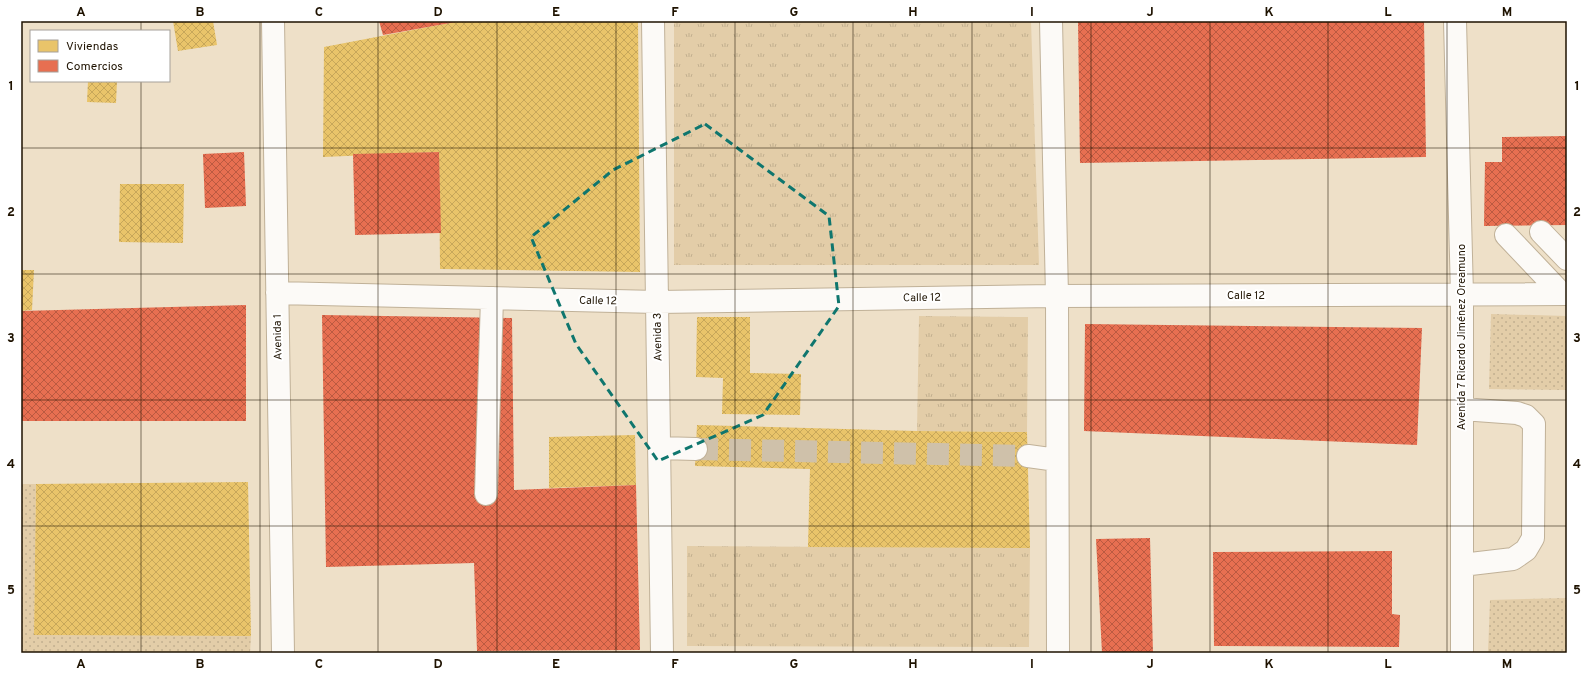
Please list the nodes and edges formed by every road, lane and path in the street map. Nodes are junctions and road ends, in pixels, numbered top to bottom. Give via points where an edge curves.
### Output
1 (273, 21) edge
2 (653, 21) edge
3 (1051, 21) edge
4 (1455, 21) edge
5 (1567, 259) edge
6 (1565, 290) edge
7 (277, 293) junction
8 (1462, 295) junction
9 (1057, 296) junction
10 (492, 298) junction
11 (657, 302) junction
12 (1462, 409) junction
13 (659, 448) junction
14 (696, 449) tunnel mouth
15 (1028, 456) tunnel mouth
16 (1057, 460) junction
17 (486, 494) dead end
18 (1462, 565) junction
19 (282, 653) edge
20 (662, 653) edge
21 (1058, 653) edge
22 (1462, 653) edge

1 - 7 street, Avenida 1
2 - 11 street, Avenida 3
3 - 9 street
4 - 8 street, Avenida 7 Ricardo Jiménez Oreamuno
5 - 6 street via 1523,234
6 - 8 street, Calle 12
7 - 10 street, Calle 12
7 - 19 street, Avenida 1
8 - 9 street, Calle 12
8 - 12 street, Avenida 7 Ricardo Jiménez Oreamuno
9 - 11 street, Calle 12
9 - 16 street
10 - 11 street, Calle 12
10 - 17 street
11 - 13 street, Avenida 3
12 - 18 street, Avenida 7 Ricardo Jiménez Oreamuno
12 - 18 street via 1517,413 1526,416 1534,424 1533,538 1526,550 1513,559
13 - 14 street
13 - 20 street, Avenida 3
15 - 16 street
16 - 21 street
18 - 22 street, Avenida 7 Ricardo Jiménez Oreamuno

